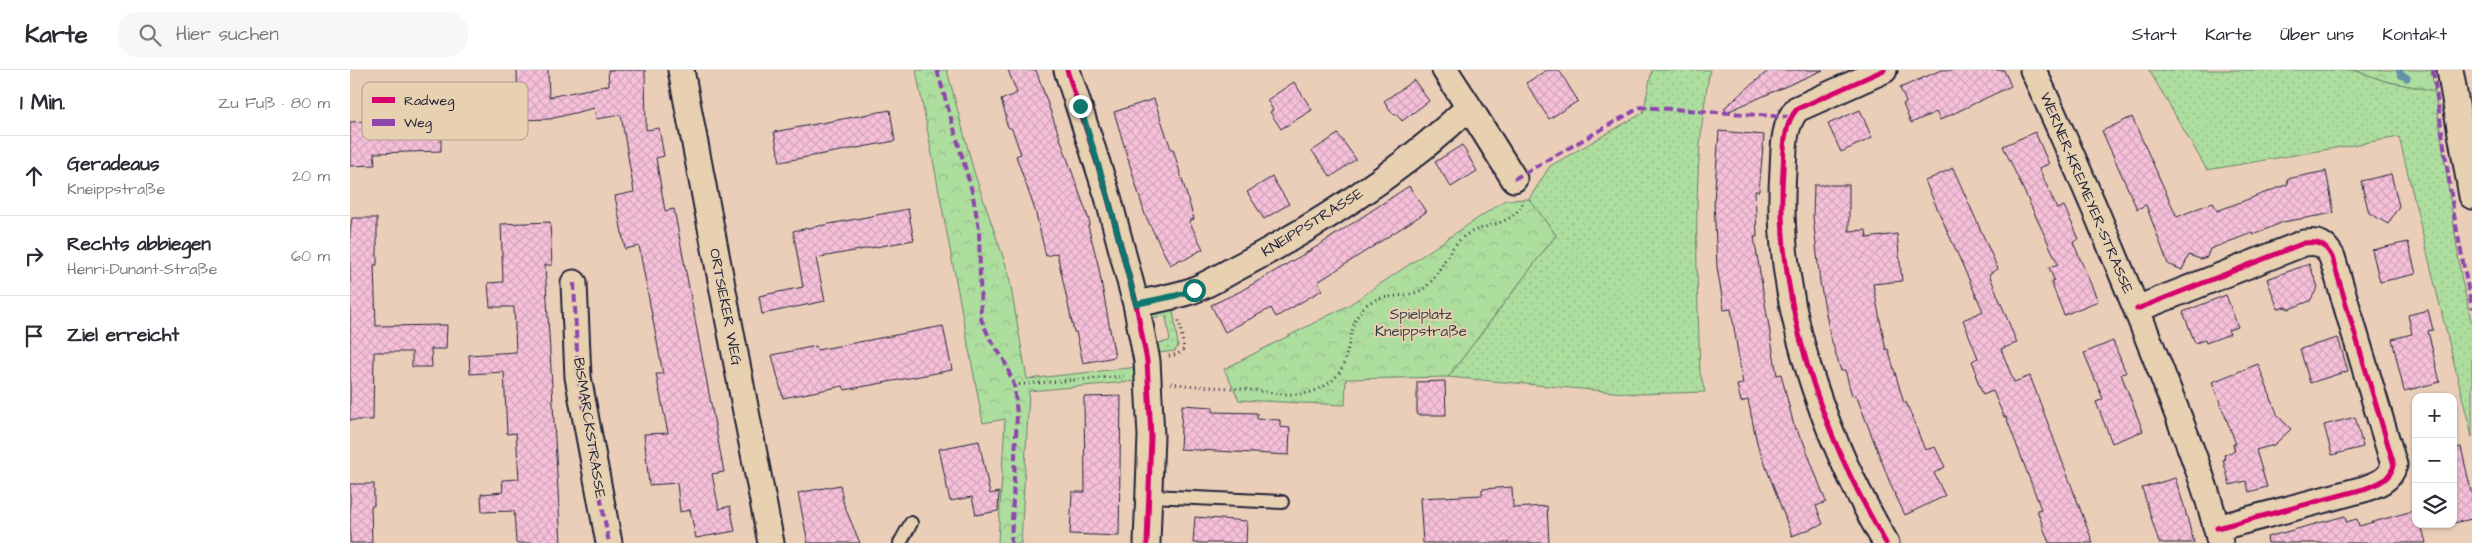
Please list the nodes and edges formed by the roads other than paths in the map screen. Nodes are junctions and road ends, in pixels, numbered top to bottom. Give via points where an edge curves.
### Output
1 (681, 70) edge
2 (1067, 70) edge
3 (1445, 70) edge
4 (1884, 70) edge
5 (2033, 70) edge
6 (2450, 70) edge
7 (1469, 107) junction
8 (1514, 179) road end
9 (2472, 196) edge
10 (574, 282) dead end
11 (1136, 304) junction
12 (2136, 309) junction
13 (1150, 496) junction
14 (1282, 502) dead end
15 (911, 523) dead end
16 (2218, 536) edge
17 (609, 543) edge
18 (771, 543) edge
19 (900, 543) edge
20 (1147, 543) edge
21 (1886, 543) edge

1 - 18 street, ORTSIEKER WEG
2 - 11 street via 1108,197
3 - 7 street
4 - 21 street via 1796,108 1789,117 1783,201 1796,316 1818,401 1839,455
5 - 12 street, WERNER-KREMEYER-STRASSE via 2080,172
6 - 9 street
7 - 8 street
7 - 11 street, KNEIPPSTRASSE via 1397,166 1327,216 1273,249 1194,290
10 - 17 street, BISMARCKSTRASSE via 578,377
11 - 13 street via 1147,368
12 - 16 street, WERNER-KREMEYER-STRASSE via 2187,439
12 - 16 street via 2304,243 2316,242 2326,246 2332,257 2394,465 2391,474 2382,482 2364,489
13 - 14 lane
13 - 20 street
15 - 19 lane

